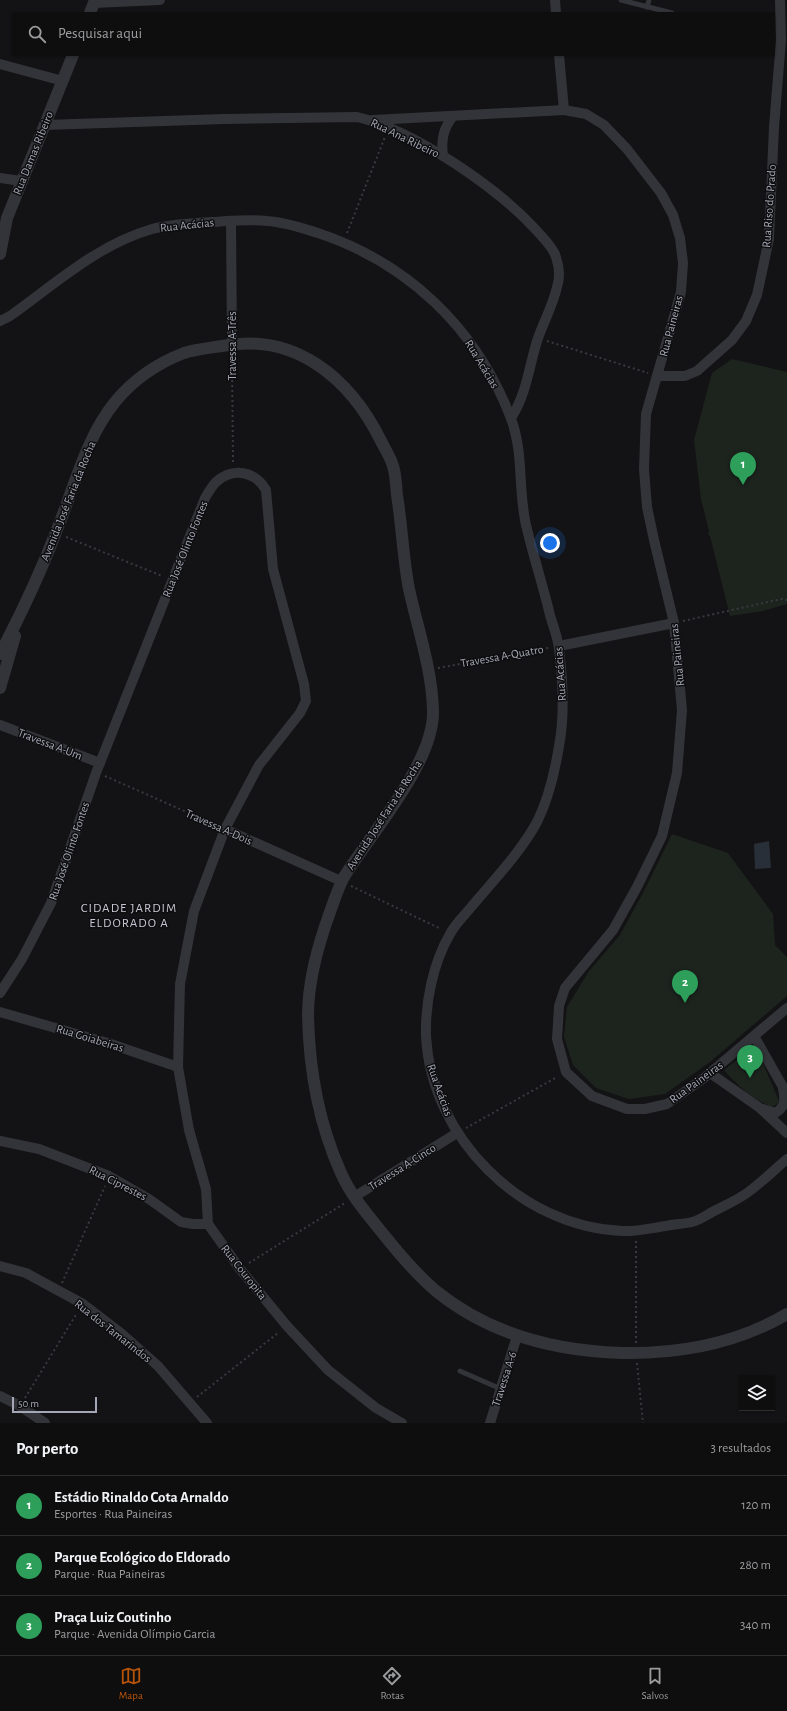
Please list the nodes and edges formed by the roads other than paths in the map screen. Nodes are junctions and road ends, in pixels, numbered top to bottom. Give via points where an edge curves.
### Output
1 (160, 0) edge
2 (555, 0) edge
3 (620, 0) edge
4 (648, 0) edge
5 (780, 0) edge
6 (93, 5) edge
7 (646, 6) junction
8 (556, 12) edge
9 (668, 12) edge
10 (777, 39) edge
11 (74, 56) edge
12 (559, 56) edge
13 (0, 64) edge
14 (63, 81) junction
15 (782, 83) edge
16 (564, 110) junction
17 (453, 116) junction
18 (373, 120) junction
19 (45, 125) junction
20 (443, 156) junction
21 (0, 178) edge
22 (21, 181) junction
23 (4, 217) edge
24 (231, 220) junction
25 (0, 248) edge
26 (0, 321) edge
27 (232, 344) junction
28 (657, 376) junction
29 (511, 418) junction
30 (20, 617) junction
31 (674, 623) junction
32 (559, 646) junction
33 (0, 654) edge
34 (0, 688) edge
35 (0, 725) edge
36 (98, 768) junction
37 (225, 829) junction
38 (341, 881) junction
39 (0, 993) edge
40 (787, 1008) edge
41 (0, 1012) edge
42 (754, 1036) junction
43 (178, 1067) junction
44 (710, 1073) junction
45 (785, 1090) edge
46 (760, 1108) junction
47 (457, 1133) junction
48 (787, 1133) edge
49 (0, 1141) edge
50 (787, 1159) edge
51 (354, 1197) junction
52 (208, 1224) junction
53 (0, 1266) edge
54 (787, 1314) edge
55 (787, 1321) edge
56 (767, 1325) junction
57 (517, 1336) junction
58 (460, 1371) dead end
59 (500, 1389) junction
60 (0, 1396) edge
61 (45, 1423) edge
62 (207, 1423) edge
63 (402, 1423) edge
64 (490, 1423) edge

1 - 6 street
2 - 8 street
3 - 7 lane
4 - 7 lane
5 - 10 street, Rua Riso do Prado
7 - 9 lane
10 - 15 street, Rua Riso do Prado
11 - 14 street, Rua Damas Ribeiro
12 - 16 street
13 - 14 street
14 - 19 street, Rua Damas Ribeiro
15 - 28 street, Rua Riso do Prado via 769,239 757,295 749,314 732,340 697,371 685,376
16 - 17 street, Rua Paineiras
16 - 28 street, Rua Paineiras via 586,114 604,125 661,193 673,214 680,238 683,263 681,292
17 - 18 street, Rua Paineiras
17 - 20 street via 443,135
18 - 19 street, Rua Ana Ribeiro via 339,116
18 - 20 street, Rua Ana Ribeiro
19 - 22 street, Rua Damas Ribeiro
20 - 29 street, Rua Ana Ribeiro via 490,187 512,206 550,245 556,257 559,270 558,286 538,338 524,394
21 - 22 street
22 - 23 street, Rua Damas Ribeiro
23 - 25 street, Rua Damas Ribeiro
24 - 26 street, Rua Acácias via 155,228 131,237 105,249 64,275 22,308
24 - 27 street, Travessa A-Três
24 - 29 street, Rua Acácias via 270,221 344,242 389,266 414,283 435,301 459,328 482,360
27 - 30 street, Avenida José Faria da Rocha via 187,352 148,371 116,402 88,450
27 - 38 street, Avenida José Faria da Rocha via 261,345 286,350 330,372 352,394 369,417 393,467 409,590 429,670 433,716 430,736 422,757
28 - 31 street, Rua Paineiras via 646,414 644,469 647,507
29 - 32 street, Rua Acácias via 522,469 525,524
30 - 33 street, Avenida José Faria da Rocha
30 - 34 street, Avenida José Faria da Rocha
31 - 32 street, Travessa A-Quatro
31 - 44 street, Rua Paineiras via 682,710 677,773 662,836 613,930 565,988 559,1006 556,1039 566,1072 592,1096 627,1109 667,1104
32 - 47 street, Rua Acácias via 563,723 551,781 537,822 514,855 450,933 432,978 426,1012 429,1062 441,1098
35 - 36 street, Travessa A-Um
36 - 37 street, Rua José Olinto Fontes via 205,498 216,482 233,472 250,475 261,481 266,490 273,569 304,684 306,701 300,713 259,765
36 - 39 street, Rua José Olinto Fontes via 51,903 22,959
37 - 38 street, Travessa A-Dois
37 - 43 street via 194,911 186,949 180,984
38 - 51 street, Avenida José Faria da Rocha via 320,939 308,1012 313,1077 324,1125 341,1174
40 - 42 street, Rua Paineiras
41 - 43 street, Rua Goiabeiras via 111,1044
42 - 44 street, Rua Paineiras
42 - 45 street
43 - 52 street via 190,1130 206,1189
44 - 46 street
45 - 46 street via 782,1108 775,1113
46 - 48 street
47 - 50 street, Rua Acácias via 473,1156 497,1179 527,1201 554,1215 590,1227 626,1232 693,1222 744,1196
47 - 51 street, Travessa A-Cinco
49 - 52 street, Rua Ciprestes via 39,1148 109,1176 149,1199 181,1222
51 - 57 street, Avenida José Faria da Rocha via 409,1265 434,1289 458,1307
52 - 63 street, Rua Couropita via 287,1326 328,1370 376,1408
53 - 62 street, Rua dos Tamarindos via 26,1273 83,1304 158,1366
54 - 56 street, Avenida José Faria da Rocha
55 - 56 street, Avenida José Faria da Rocha
56 - 57 street, Avenida José Faria da Rocha via 736,1338 667,1353 566,1349
57 - 59 street, Travessa A-6
58 - 59 lane
59 - 64 street, Travessa A-6
60 - 61 street

